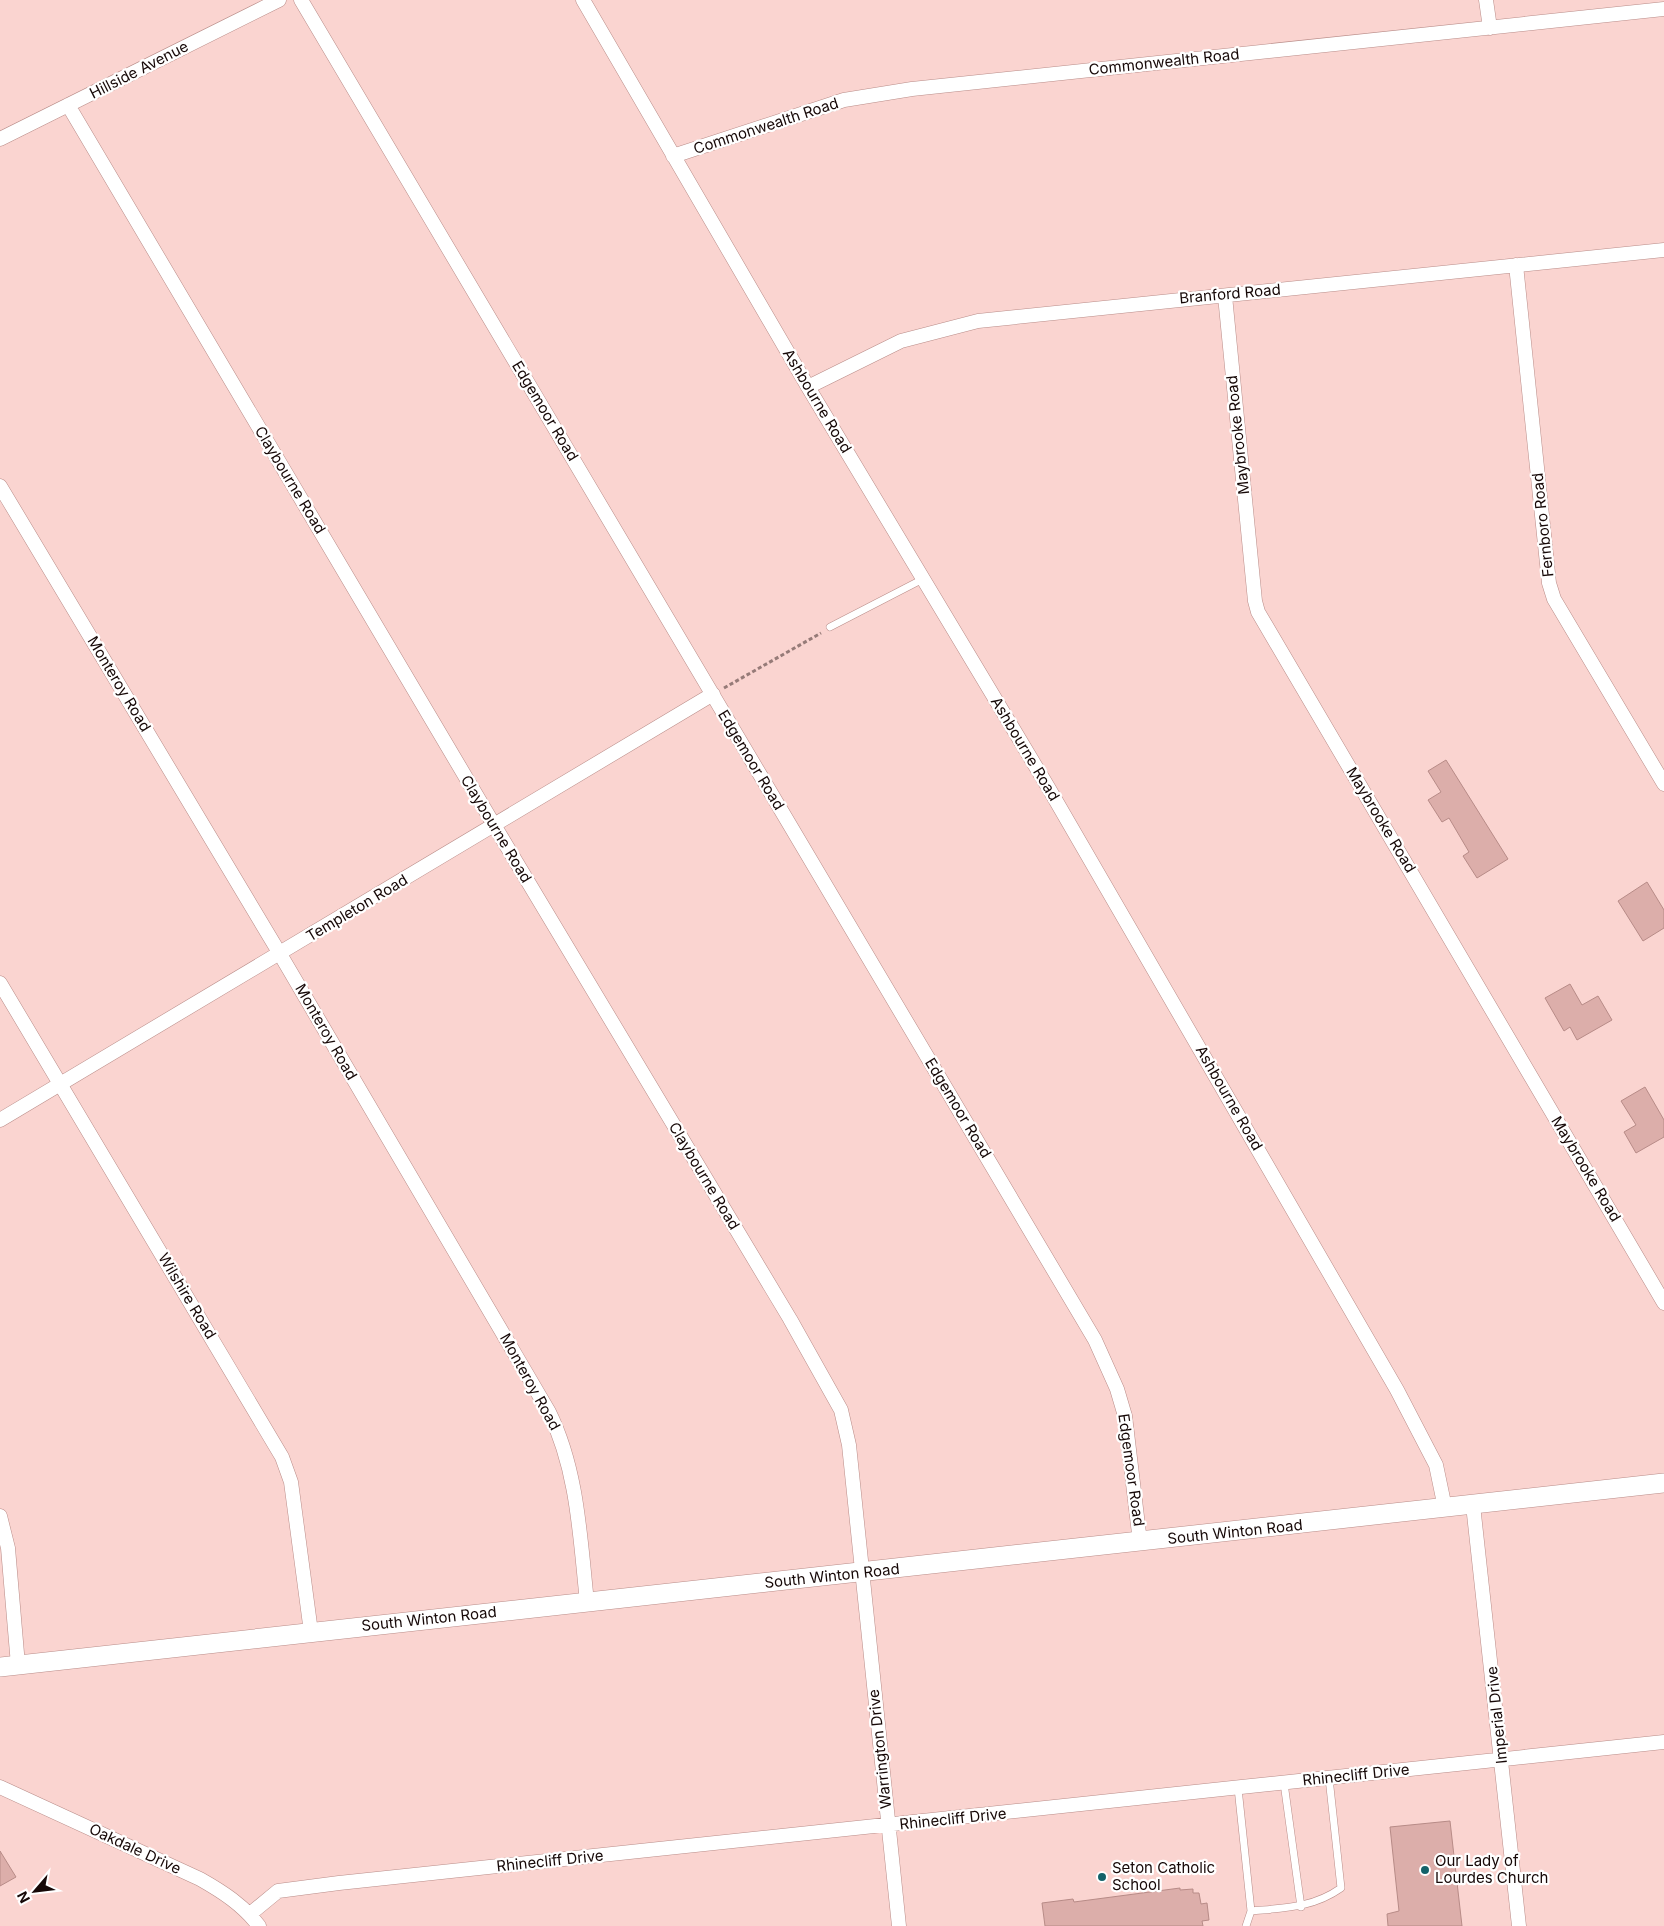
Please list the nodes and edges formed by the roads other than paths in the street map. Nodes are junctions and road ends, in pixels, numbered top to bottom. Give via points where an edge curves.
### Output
1 (278, 0) edge
2 (301, 0) edge
3 (582, 0) edge
4 (1486, 0) edge
5 (1664, 10) edge
6 (1490, 28) junction
7 (68, 105) junction
8 (0, 139) edge
9 (673, 156) junction
10 (1664, 250) edge
11 (1516, 265) junction
12 (1225, 296) junction
13 (808, 386) junction
14 (0, 486) edge
15 (923, 579) junction
16 (830, 627) road end
17 (713, 694) junction
18 (1664, 784) edge
19 (494, 825) junction
20 (280, 954) junction
21 (0, 983) edge
22 (61, 1085) junction
23 (0, 1120) edge
24 (1664, 1303) edge
25 (1664, 1483) edge
26 (1473, 1505) junction
27 (1445, 1508) junction
28 (0, 1516) edge
29 (1140, 1542) junction
30 (861, 1573) junction
31 (587, 1602) junction
32 (311, 1632) junction
33 (9, 1666) edge
34 (1664, 1742) edge
35 (1502, 1760) junction
36 (1329, 1778) junction
37 (1284, 1783) junction
38 (0, 1787) edge
39 (1238, 1788) junction
40 (888, 1826) junction
41 (1300, 1907) junction
42 (1251, 1912) junction
43 (250, 1914) junction
44 (260, 1926) edge
45 (899, 1926) edge
46 (1246, 1926) edge
47 (1519, 1926) edge

1 - 7 street, Hillside Avenue
2 - 17 street, Edgemoor Road
3 - 9 street, Ashbourne Road
4 - 6 street
5 - 6 street, Commonwealth Road
6 - 9 street, Commonwealth Road via 912,89 844,100
7 - 8 street, Hillside Avenue
7 - 19 street, Claybourne Road
9 - 13 street, Ashbourne Road
10 - 11 street, Branford Road
11 - 12 street, Branford Road
11 - 18 street, Fernboro Road via 1549,583 1554,599
12 - 13 street, Branford Road via 978,321 901,341
12 - 24 street, Maybrooke Road via 1258,612
13 - 15 street, Ashbourne Road
14 - 20 street, Monteroy Road
15 - 16 lane
15 - 27 street, Ashbourne Road via 1048,787 1397,1390 1436,1465
17 - 19 street, Templeton Road
17 - 29 street, Edgemoor Road via 1104,1358 1125,1416
19 - 20 street, Templeton Road
19 - 30 street, Claybourne Road via 790,1319 841,1410 849,1445
20 - 22 street, Templeton Road
20 - 31 street, Monteroy Road via 560,1434 571,1474
21 - 22 street, Wilshire Road
22 - 23 street, Templeton Road
22 - 32 street, Wilshire Road via 282,1457 291,1482
25 - 26 main road, South Winton Road
26 - 27 main road, South Winton Road
26 - 35 street, Imperial Drive
27 - 29 main road, South Winton Road
28 - 33 street via 8,1548
29 - 30 main road, South Winton Road
30 - 31 main road, South Winton Road
30 - 40 street, Warrington Drive
31 - 32 main road, South Winton Road
32 - 33 main road, South Winton Road
34 - 35 street, Rhinecliff Drive
35 - 36 street, Rhinecliff Drive
35 - 47 street, Imperial Drive
36 - 37 street, Rhinecliff Drive
36 - 41 lane via 1341,1888 1326,1899
37 - 39 street, Rhinecliff Drive
37 - 41 lane
38 - 43 street, Oakdale Drive via 200,1879
39 - 40 street, Rhinecliff Drive
39 - 42 lane
40 - 43 street, Rhinecliff Drive via 278,1890
40 - 45 street, Warrington Drive
41 - 42 lane
42 - 46 lane
43 - 44 street, Oakdale Drive

